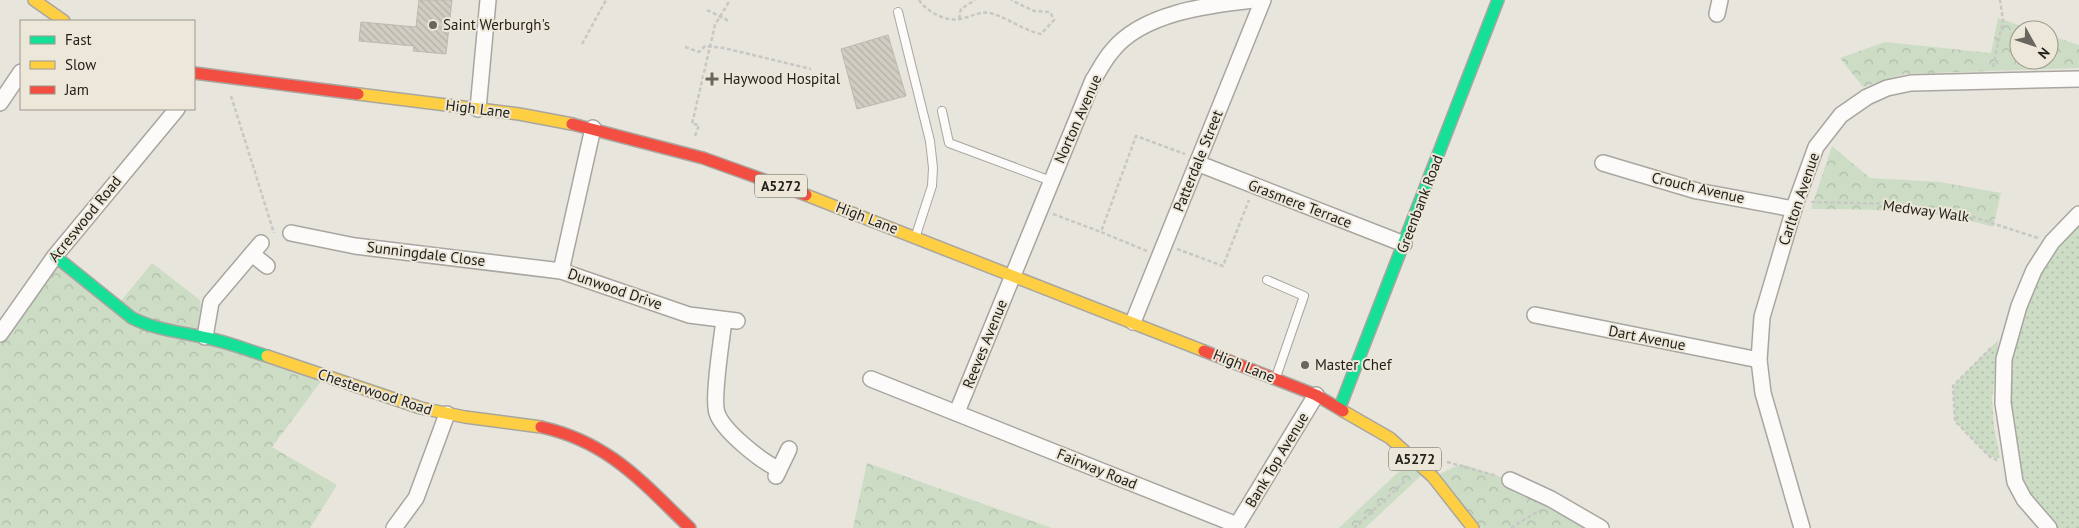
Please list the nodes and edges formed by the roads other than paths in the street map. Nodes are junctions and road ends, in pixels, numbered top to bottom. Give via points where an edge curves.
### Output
1 (34, 0) edge
2 (488, 0) edge
3 (1253, 0) edge
4 (1263, 0) edge
5 (1498, 0) edge
6 (1221, 2) edge
7 (898, 12) dead end
8 (59, 20) edge
9 (20, 73) edge
10 (195, 74) edge
11 (2079, 79) edge
12 (0, 103) edge
13 (478, 109) junction
14 (176, 110) edge
15 (942, 111) dead end
16 (593, 128) junction
17 (1198, 161) junction
18 (1603, 163) dead end
19 (1051, 181) junction
20 (1795, 205) junction
21 (2079, 214) edge
22 (291, 233) road end
23 (915, 237) junction
24 (1404, 244) junction
25 (55, 256) junction
26 (268, 266) dead end
27 (561, 271) junction
28 (1013, 276) junction
29 (1267, 280) dead end
30 (1535, 315) dead end
31 (1133, 322) junction
32 (2, 326) edge
33 (205, 337) junction
34 (1759, 360) junction
35 (1275, 378) junction
36 (871, 379) dead end
37 (1316, 395) junction
38 (1340, 407) junction
39 (957, 412) junction
40 (447, 414) junction
41 (789, 449) dead end
42 (1510, 480) road end
43 (1237, 525) joint
44 (394, 528) edge
45 (690, 528) edge
46 (1473, 528) edge
47 (1602, 528) edge
48 (1802, 528) edge
49 (2049, 528) edge

1 - 8 main road
2 - 13 street
3 - 6 street, Norton Avenue
4 - 17 street, Patterdale Street
5 - 24 main road, Greenbank Road
6 - 19 street, Norton Avenue via 1136,29 1112,50 1093,80
7 - 23 lane via 934,168 932,186
9 - 12 street
10 - 13 main road, High Lane / A5272
11 - 20 street, Carlton Avenue via 1911,83 1887,88 1840,115 1816,147
13 - 16 main road, High Lane / A5272
14 - 25 street, Acreswood Road
15 - 19 lane via 949,143
16 - 23 main road, High Lane / A5272 via 690,155
16 - 27 street, Dunwood Drive
17 - 24 street, Grasmere Terrace
17 - 31 street, Patterdale Street
18 - 20 street, Crouch Avenue via 1697,191
19 - 28 street, Norton Avenue
20 - 34 street, Carlton Avenue via 1762,317
21 - 49 street via 2052,242 2034,270 2019,306 2004,360 2003,403 2015,482 2024,499
22 - 27 street, Sunningdale Close via 355,246
23 - 28 main road, High Lane / A5272
24 - 38 main road, Greenbank Road
25 - 32 street, Acreswood Road
25 - 33 main road, Chesterwood Road via 132,318 160,330
26 - 33 street via 257,248 211,302
27 - 41 street, Dunwood Drive via 689,315 730,320 716,411 726,427 777,472
28 - 31 main road, High Lane / A5272
28 - 39 street, Reeves Avenue
29 - 35 lane via 1304,296
30 - 34 street, Dart Avenue
31 - 35 main road, High Lane / A5272
33 - 40 main road, Chesterwood Road via 278,359 370,393
34 - 48 street, Carlton Avenue via 1763,393
35 - 37 main road, High Lane / A5272
36 - 39 street, Fairway Road
37 - 38 main road, High Lane / A5272
37 - 43 street, Bank Top Avenue
38 - 46 main road, High Lane / A5272 via 1390,438 1421,466
39 - 43 street, Fairway Road
40 - 44 street via 416,498
40 - 45 main road, Chesterwood Road via 554,429 595,446 622,464
42 - 47 street

